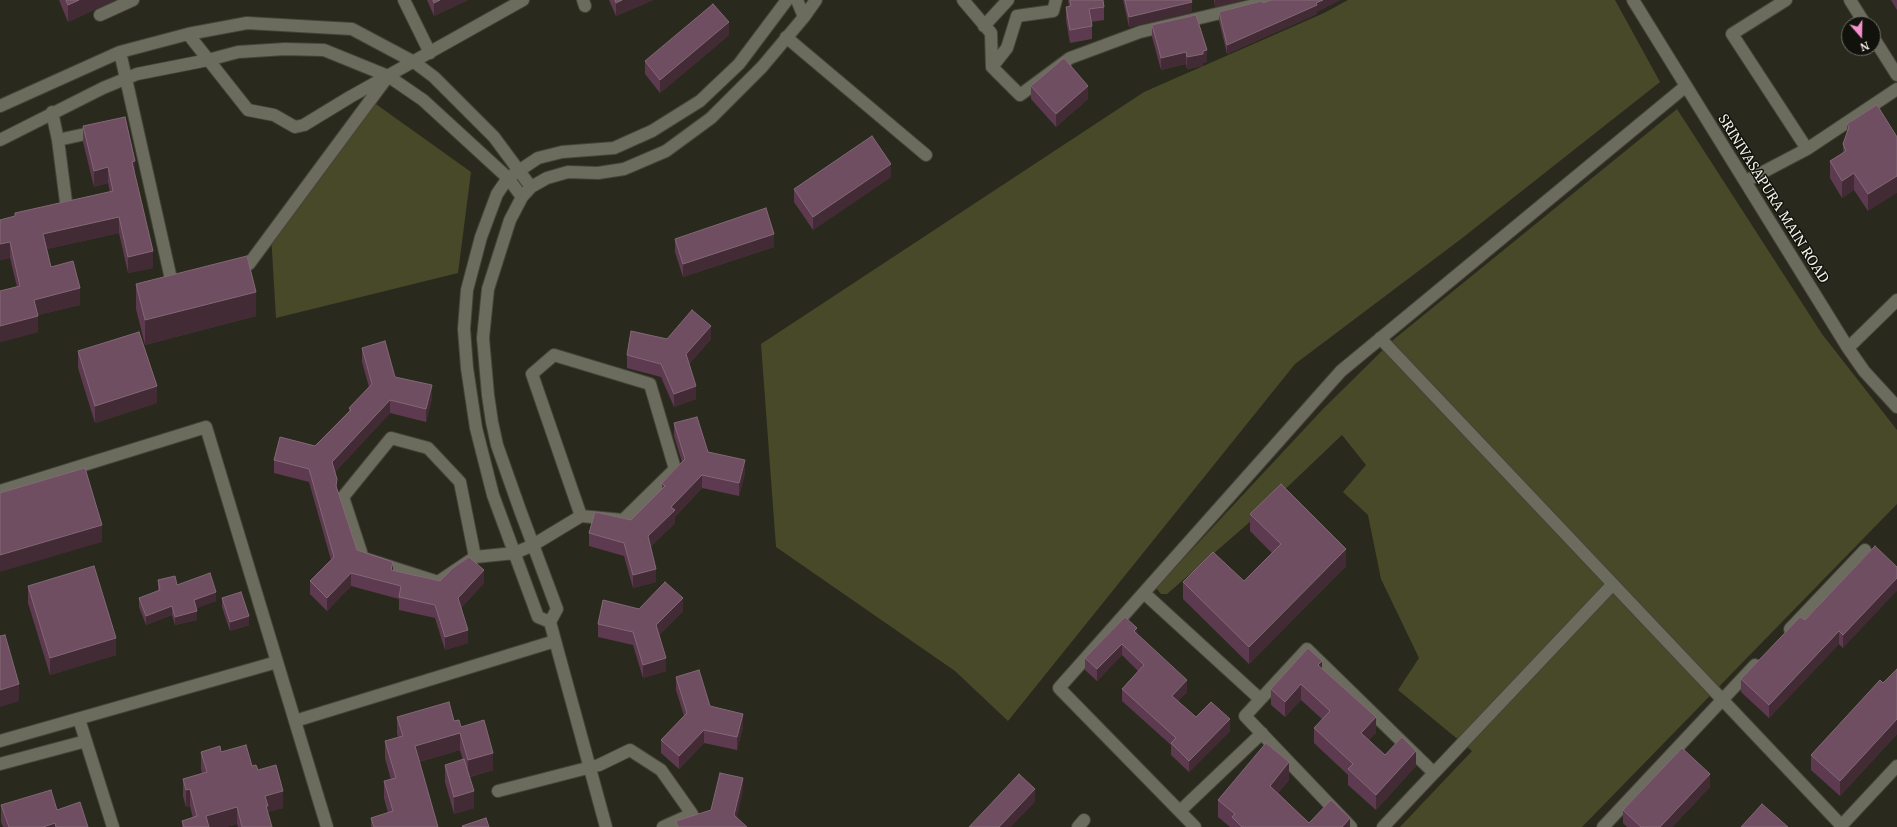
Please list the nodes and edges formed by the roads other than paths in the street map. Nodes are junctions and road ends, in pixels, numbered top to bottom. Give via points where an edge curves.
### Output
1 (133, 0) edge
2 (404, 0) edge
3 (523, 0) edge
4 (787, 0) edge
5 (797, 0) edge
6 (816, 0) edge
7 (963, 0) edge
8 (1008, 0) edge
9 (1273, 0) edge
10 (1632, 0) edge
11 (1786, 0) edge
12 (1850, 0) edge
13 (1054, 6) edge
14 (100, 15) dead end
15 (1860, 16) edge
16 (804, 17) junction
17 (984, 26) junction
18 (188, 34) junction
19 (786, 37) junction
20 (1881, 50) edge
21 (120, 52) junction
22 (430, 53) junction
23 (208, 60) junction
24 (414, 62) junction
25 (992, 67) junction
26 (1897, 75) edge
27 (388, 76) junction
28 (125, 79) junction
29 (1686, 86) junction
30 (1897, 89) edge
31 (0, 106) edge
32 (52, 112) junction
33 (112, 128) edge
34 (0, 140) edge
35 (58, 140) junction
36 (1807, 149) junction
37 (926, 155) dead end
38 (518, 170) junction
39 (508, 178) junction
40 (1746, 181) junction
41 (531, 187) junction
42 (522, 197) junction
43 (45, 215) edge
44 (249, 264) edge
45 (189, 288) edge
46 (1897, 300) edge
47 (1380, 338) junction
48 (1848, 348) junction
49 (1897, 407) edge
50 (0, 491) edge
51 (581, 516) junction
52 (533, 545) junction
53 (1865, 550) dead end
54 (515, 553) junction
55 (475, 557) junction
56 (1613, 584) junction
57 (1144, 593) junction
58 (550, 622) junction
59 (1782, 636) edge
60 (555, 641) junction
61 (1766, 653) edge
62 (277, 662) junction
63 (1260, 699) junction
64 (1722, 699) junction
65 (79, 719) junction
66 (295, 721) junction
67 (1262, 733) junction
68 (86, 740) junction
69 (0, 741) edge
70 (0, 764) edge
71 (1897, 766) edge
72 (589, 767) junction
73 (1434, 773) junction
74 (498, 791) dead end
75 (1180, 811) junction
76 (1840, 826) edge
77 (113, 827) edge
78 (328, 827) edge
79 (606, 827) edge
80 (663, 827) edge
81 (1196, 827) edge
82 (1351, 827) edge
83 (1383, 827) edge
84 (1603, 827) edge

1 - 14 street
2 - 22 street
3 - 22 street
4 - 38 street via 739,64 700,101 652,131 614,148 562,152 538,158
5 - 16 street
6 - 16 street
7 - 17 street
8 - 17 street
9 - 25 street via 1140,32 1070,58 1020,95
10 - 29 street, SRINIVASAPURA MAIN ROAD
11 - 36 street via 1732,34
12 - 15 street
13 - 25 street via 1017,16 1006,48
16 - 19 street
17 - 25 street via 991,33
18 - 21 street
18 - 23 street
18 - 24 street via 247,23 352,29
19 - 37 street
19 - 41 street via 762,67 710,118 666,150 624,169 598,173 568,172 547,178
20 - 26 street
21 - 28 street
21 - 31 street
22 - 24 street
23 - 27 street via 238,52 324,50
23 - 27 street via 248,110 274,116 295,127 304,125
23 - 28 street via 137,74
24 - 27 street
24 - 38 street via 434,77 484,127
27 - 39 street via 423,100
27 - 44 street
28 - 32 street
28 - 45 street via 132,124 171,279 177,287
29 - 40 street, SRINIVASAPURA MAIN ROAD
29 - 47 street
30 - 36 street
32 - 34 street
32 - 35 street
33 - 35 street
35 - 43 street via 67,210
36 - 40 street
38 - 39 street
38 - 41 street
39 - 42 street
39 - 54 street via 497,194 481,237 467,290 464,329 476,428 493,495
40 - 48 street, SRINIVASAPURA MAIN ROAD
41 - 42 street
42 - 52 street via 510,220 488,290 483,338 488,394 497,445
46 - 48 street
47 - 56 street
47 - 57 street via 1341,371
48 - 49 street, SRINIVASAPURA MAIN ROAD via 1864,371
50 - 62 street via 206,426
51 - 51 street via 532,374 554,355 650,384 676,469 624,520
51 - 52 street
52 - 54 street
52 - 58 street via 557,609
53 - 59 street
54 - 55 street
54 - 58 street via 538,617
55 - 55 street via 460,482 428,448 391,438 343,497 363,558 438,582
56 - 64 street
56 - 73 street
57 - 63 street
57 - 75 street via 1059,688
58 - 60 street
60 - 66 street
60 - 72 street
61 - 64 street
62 - 65 street
62 - 66 street
63 - 67 street via 1245,716
63 - 73 street via 1307,649
64 - 76 street
64 - 84 street
65 - 68 street
65 - 69 street
66 - 78 street
67 - 75 street
67 - 82 street
68 - 70 street
68 - 77 street
71 - 76 street
72 - 74 street
72 - 79 street
72 - 80 street via 630,750 661,770 692,814
73 - 83 street
75 - 81 street

